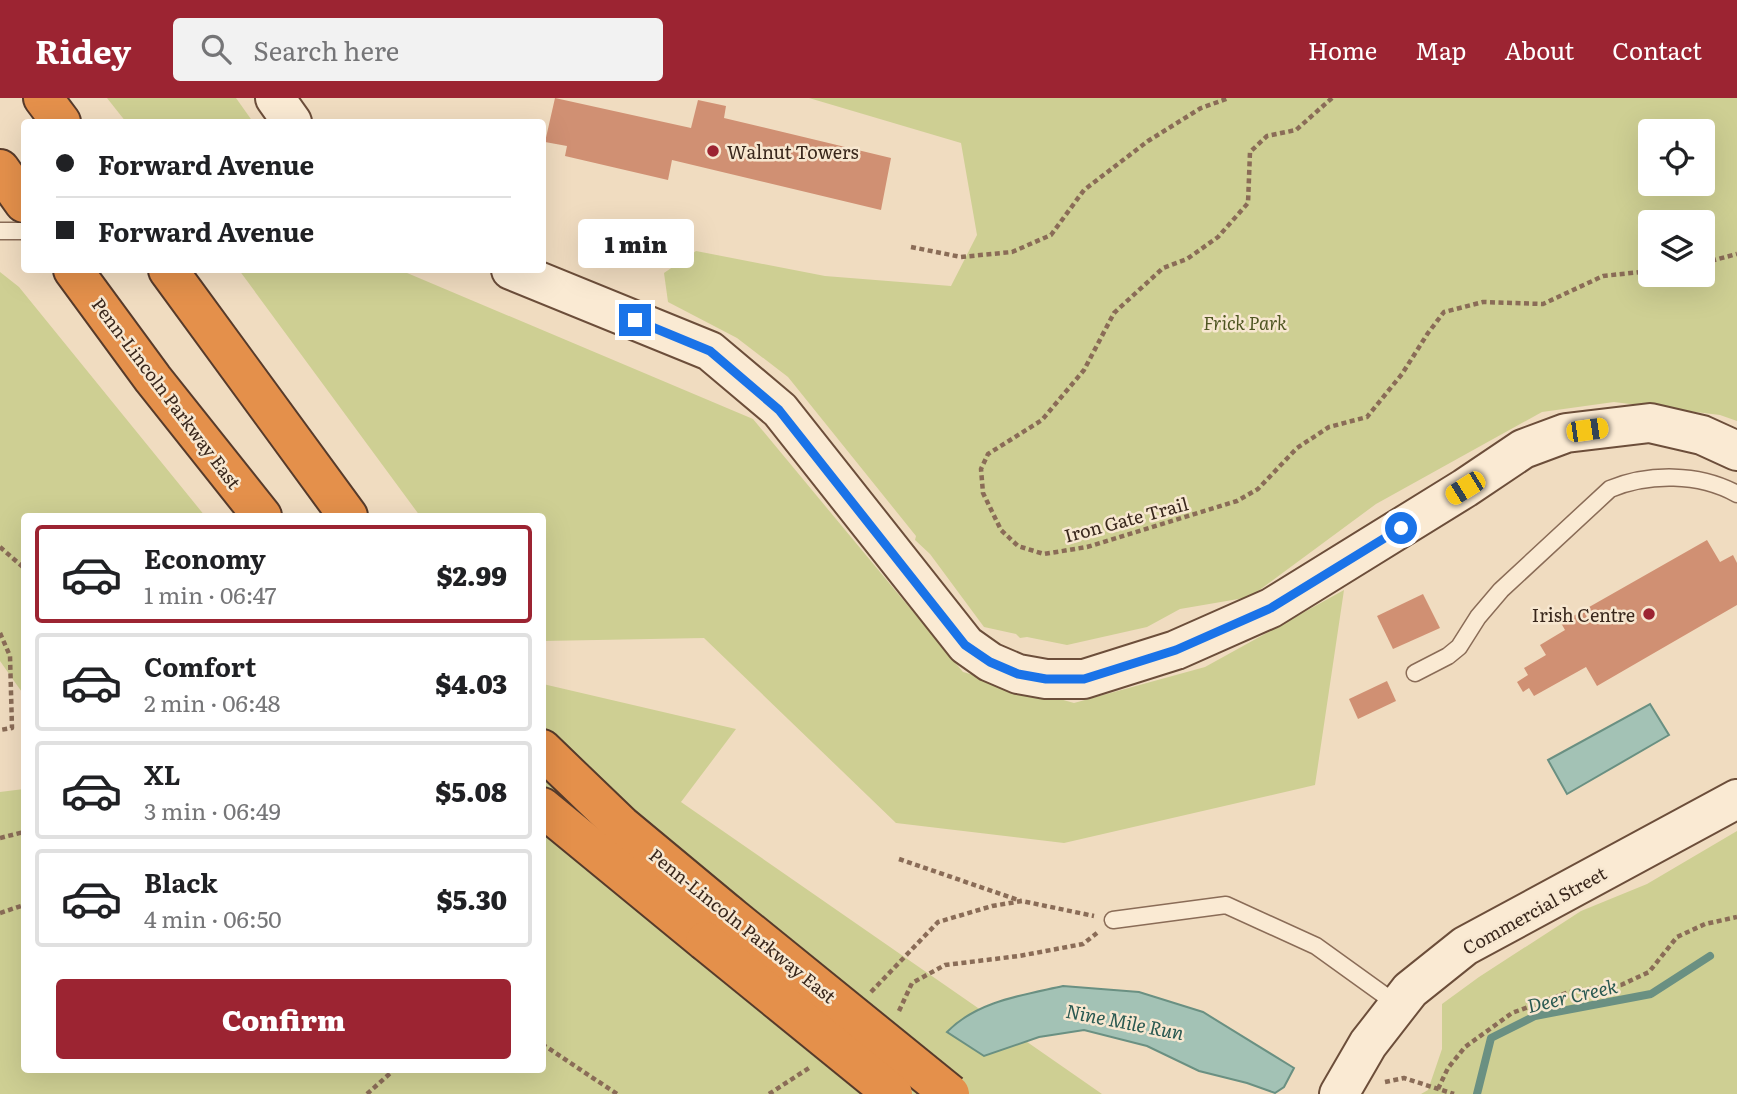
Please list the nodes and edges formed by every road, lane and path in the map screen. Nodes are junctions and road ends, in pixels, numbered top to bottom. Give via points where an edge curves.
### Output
1 (43, 98) edge
2 (275, 98) edge
3 (1229, 98) edge
4 (1332, 98) edge
5 (59, 119) edge
6 (290, 119) edge
7 (0, 169) edge
8 (21, 199) edge
9 (0, 231) edge
10 (21, 231) edge
11 (911, 247) dead end
12 (1737, 254) edge
13 (1715, 260) edge
14 (1638, 272) edge
15 (75, 273) edge
16 (170, 273) edge
17 (518, 273) edge
18 (1737, 451) edge
19 (1737, 494) edge
20 (259, 513) edge
21 (346, 513) edge
22 (0, 547) edge
23 (21, 565) edge
24 (0, 633) edge
25 (1415, 673) dead end
26 (0, 730) edge
27 (546, 753) edge
28 (1737, 799) edge
29 (546, 810) edge
30 (21, 833) edge
31 (0, 838) edge
32 (899, 859) dead end
33 (1022, 901) junction
34 (21, 906) edge
35 (0, 913) edge
36 (1737, 917) edge
37 (1113, 920) junction
38 (716, 928) junction
39 (870, 993) dead end
40 (1398, 1005) junction
41 (888, 1017) dead end
42 (546, 1047) edge
43 (812, 1063) dead end
44 (391, 1073) edge
45 (1376, 1086) dead end
46 (1438, 1089) junction
47 (367, 1094) edge
48 (617, 1094) edge
49 (769, 1094) edge
50 (892, 1094) edge
51 (950, 1094) edge
52 (1339, 1094) edge
53 (1454, 1094) edge

1 - 5 highway
2 - 6 main road
3 - 11 path via 1201,108 1148,141 1084,190 1051,235 1012,251 961,257
4 - 14 path, Iron Gate Trail via 1296,130 1267,136 1250,152 1248,203 1219,237 1187,259 1163,268 1114,313 1084,370 1042,420 988,454 981,469 983,493 1001,530 1018,546 1045,554 1087,547 1237,501 1258,489 1297,448 1329,427 1367,417 1444,312 1483,302 1543,304 1603,276
7 - 8 highway
9 - 10 lane
12 - 13 path
15 - 20 highway, Penn-Lincoln Parkway East
16 - 21 highway
17 - 18 main road via 710,351 779,410 965,645 1018,674 1046,679 1084,679 1176,650 1271,608 1523,449 1566,433 1650,423 1702,435
19 - 25 lane via 1696,480 1666,478 1609,489 1501,590 1459,648
22 - 23 path
24 - 26 path via 10,656 12,728
27 - 38 highway, Penn-Lincoln Parkway East via 621,825
28 - 40 main road, Commercial Street via 1465,946
29 - 38 highway, Penn-Lincoln Parkway East
30 - 31 path
32 - 33 path
33 - 37 path
33 - 39 path via 938,922
34 - 35 path
36 - 46 path via 1677,937 1649,972 1621,985 1569,992 1511,1013 1465,1047
37 - 40 lane via 1226,905 1315,946
37 - 41 path via 1083,944 945,965 912,983 900,1010
38 - 50 highway, Penn-Lincoln Parkway East, bridge
38 - 51 highway, Penn-Lincoln Parkway East, bridge
40 - 52 main road, Commercial Street
42 - 48 path
43 - 49 path
44 - 47 path
45 - 46 path via 1404,1077
46 - 53 path

